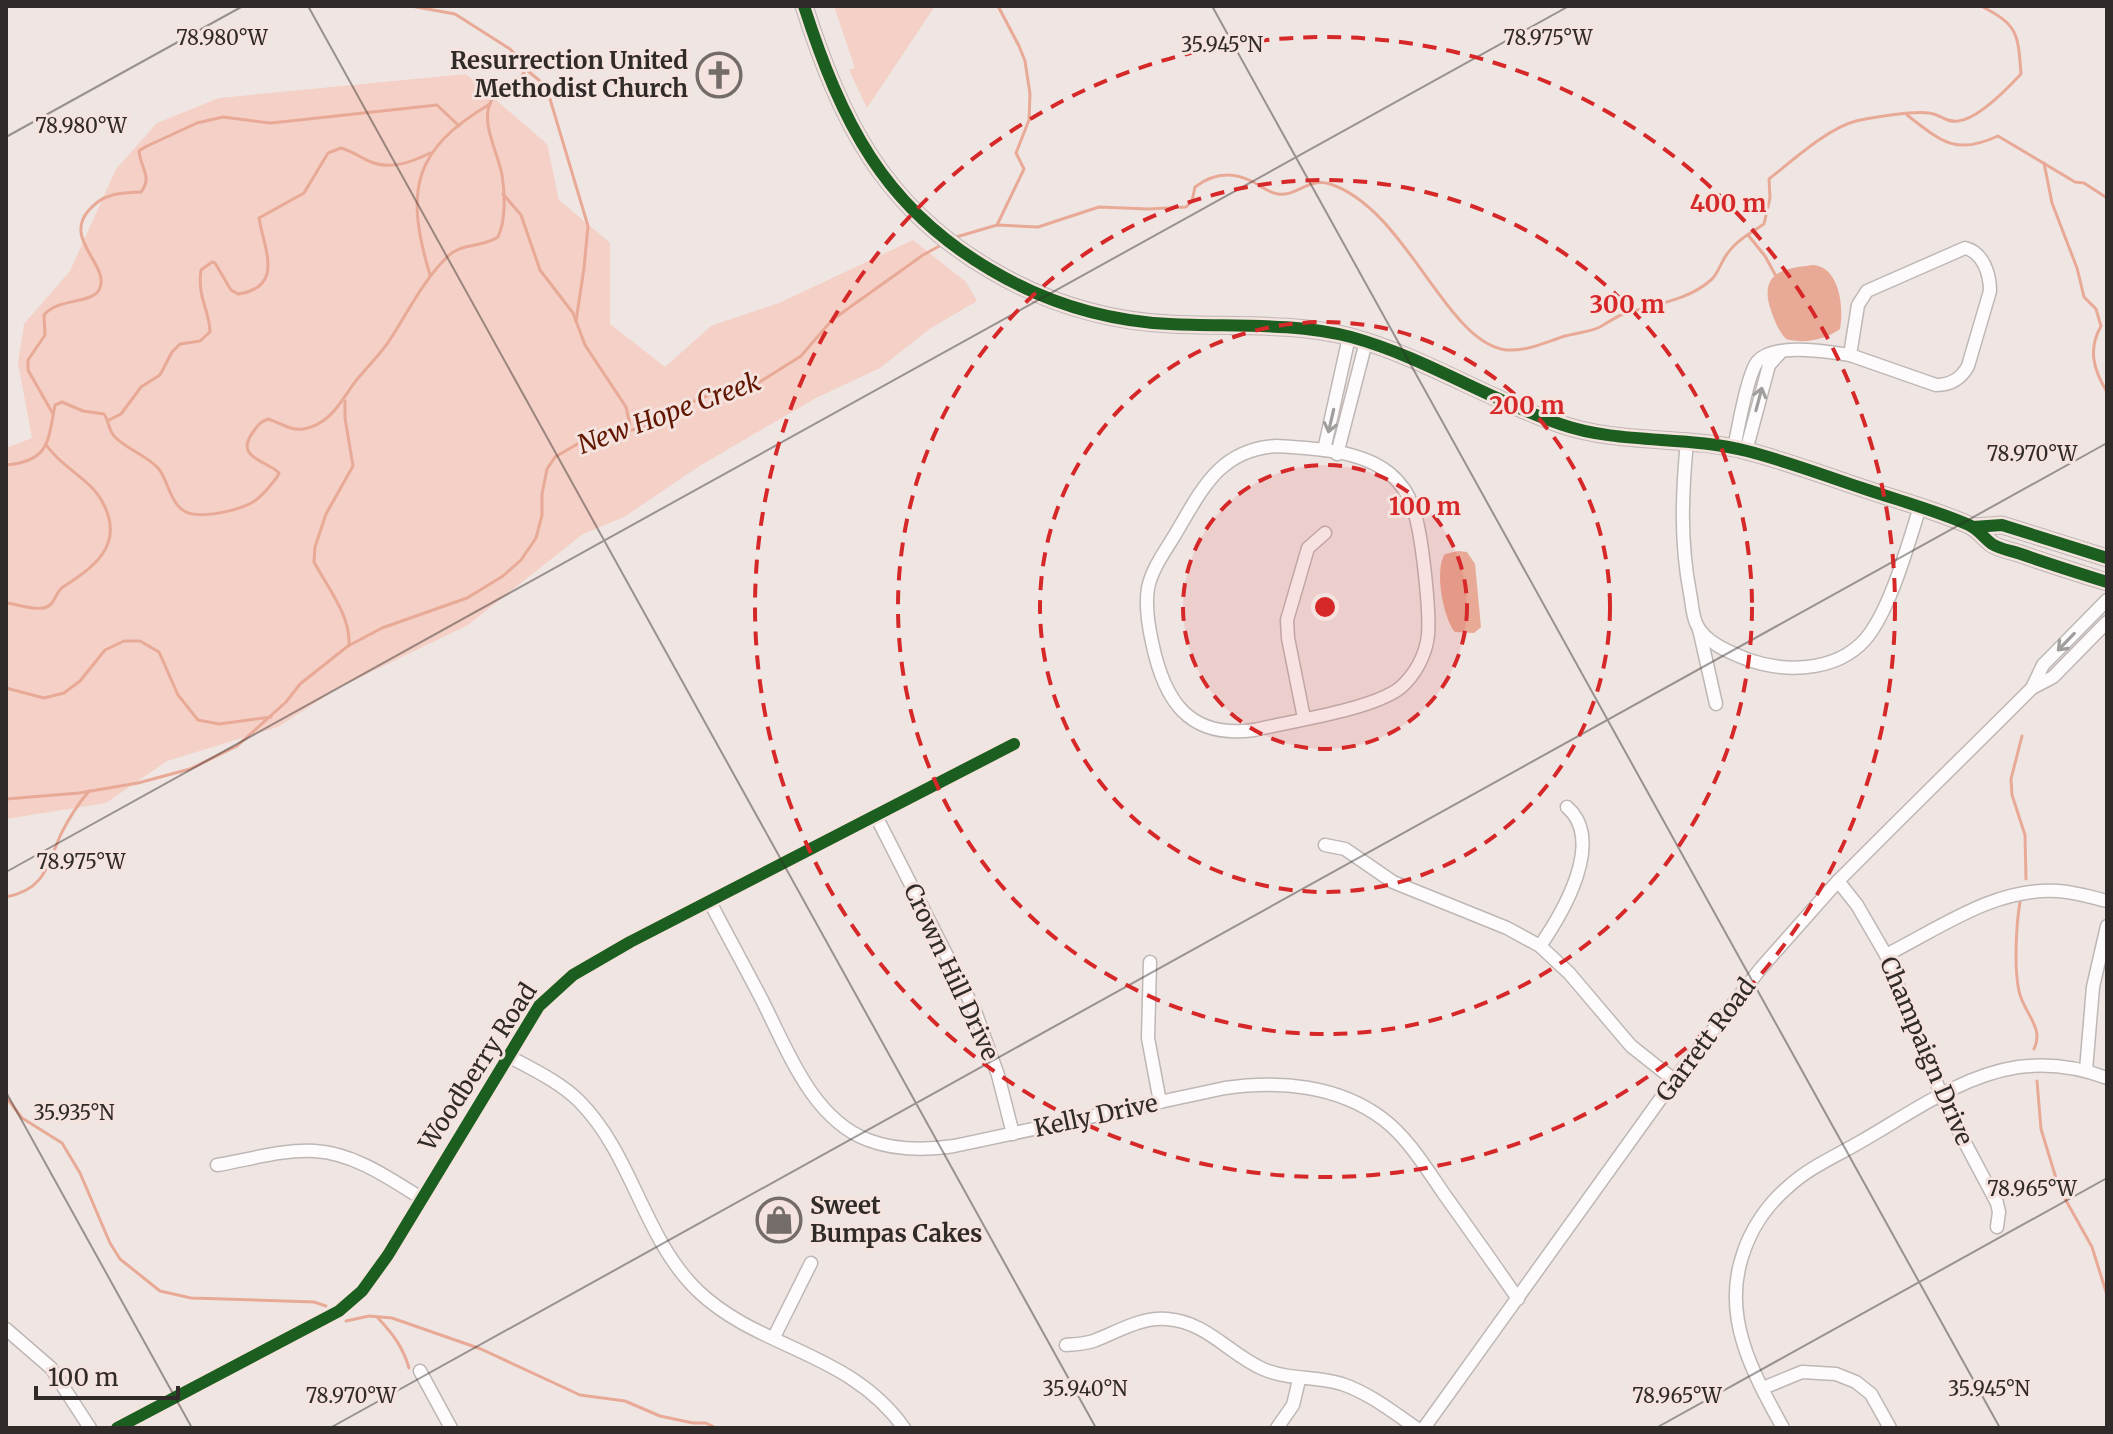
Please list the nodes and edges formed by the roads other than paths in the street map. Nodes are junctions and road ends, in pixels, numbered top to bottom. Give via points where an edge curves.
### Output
1 (804, 6) edge
2 (1358, 339) junction
3 (1850, 355) junction
4 (1337, 394) junction
5 (1352, 397) junction
6 (1687, 441) junction
7 (1740, 450) junction
8 (1331, 452) junction
9 (1920, 507) junction
10 (1973, 527) junction
11 (1325, 533) dead end
12 (2107, 558) edge
13 (2107, 582) edge
14 (2107, 600) edge
15 (2107, 622) edge
16 (1699, 629) junction
17 (2032, 688) junction
18 (1716, 704) dead end
19 (1304, 718) junction
20 (1014, 744) dead end
21 (1567, 807) dead end
22 (876, 816) junction
23 (1325, 845) dead end
24 (1838, 881) junction
25 (2107, 901) edge
26 (710, 902) junction
27 (2107, 926) edge
28 (1540, 946) junction
29 (1886, 955) junction
30 (1150, 962) dead end
31 (508, 1056) junction
32 (2086, 1070) junction
33 (2107, 1078) edge
34 (1674, 1080) junction
35 (1941, 1095) junction
36 (1160, 1102) junction
37 (1013, 1134) junction
38 (217, 1165) dead end
39 (421, 1198) junction
40 (1997, 1227) dead end
41 (811, 1263) dead end
42 (1518, 1299) junction
43 (6, 1329) edge
44 (774, 1337) junction
45 (1066, 1345) dead end
46 (420, 1371) dead end
47 (1299, 1380) junction
48 (1763, 1388) junction
49 (90, 1428) edge
50 (117, 1428) edge
51 (451, 1428) edge
52 (904, 1428) edge
53 (1277, 1428) edge
54 (1416, 1428) edge
55 (1424, 1428) edge
56 (1783, 1428) edge
57 (1890, 1428) edge

1 - 2 main road via 830,83 876,166 917,214 978,263 1043,296 1125,319 1313,329
2 - 4 street
2 - 5 street
2 - 6 main road via 1565,426
3 - 3 street via 1936,385 1961,377 1990,291 1981,257 1970,249 1959,250 1867,291 1858,305
3 - 7 street via 1781,352 1769,365
4 - 5 street
4 -> 8 street
5 - 8 street
6 - 7 main road
6 - 16 street via 1683,556
7 - 9 main road
8 - 19 street via 1381,468 1409,498 1418,528 1428,635 1414,673 1390,694 1370,704
8 - 19 street via 1265,447 1217,470 1155,568 1146,601 1162,683 1188,717 1238,732
9 - 10 main road
9 - 16 street via 1877,620 1868,636 1845,655 1799,669 1771,666 1712,642
10 - 12 main road via 2002,525
10 - 13 main road via 1994,545
11 - 19 street via 1308,548 1287,620
14 -> 17 street, Garrett Road via 2043,665
15 - 17 street, Garrett Road via 2053,677
16 - 18 street
17 - 24 street, Garrett Road
20 - 22 street, Woodberry Road
21 - 28 street via 1580,824 1578,868 1567,904
22 - 26 street, Woodberry Road
22 - 37 street, Crown Hill Drive via 975,1011
23 - 28 street via 1345,849 1393,882
24 - 29 street, Champaign Drive
24 - 34 street, Garrett Road via 1761,968
25 - 29 street via 2058,891 2005,896
26 - 31 street, Woodberry Road via 573,975 539,1006
26 - 37 street, Kelly Drive via 798,1070 821,1104 852,1132 887,1145 931,1149
27 - 32 street via 2093,987
28 - 34 street via 1631,1046
29 - 35 street, Champaign Drive
30 - 36 street via 1148,1038
31 - 39 street, Woodberry Road
31 - 44 street via 566,1090 595,1119 681,1273 725,1312
32 - 33 street
32 - 35 street via 2016,1068
34 - 42 street, Garrett Road
35 - 40 street, Champaign Drive via 1997,1203
35 - 48 street via 1802,1174 1777,1197 1750,1235 1741,1259 1735,1309 1745,1352
36 - 37 street, Kelly Drive
36 - 42 street, Kelly Drive via 1225,1088 1284,1084 1327,1093 1371,1111 1423,1163
38 - 39 street via 324,1152 366,1166
39 - 50 street, Woodberry Road via 376,1274 351,1302
41 - 44 street
42 - 55 street, Garrett Road
43 - 49 street via 51,1368
44 - 52 street via 860,1383
45 - 47 street via 1093,1341 1139,1322 1169,1319 1212,1334 1267,1371
46 - 51 street
47 - 53 street via 1293,1405
47 - 54 street via 1343,1384
48 - 56 street
48 - 57 street via 1802,1372 1836,1374 1871,1394

